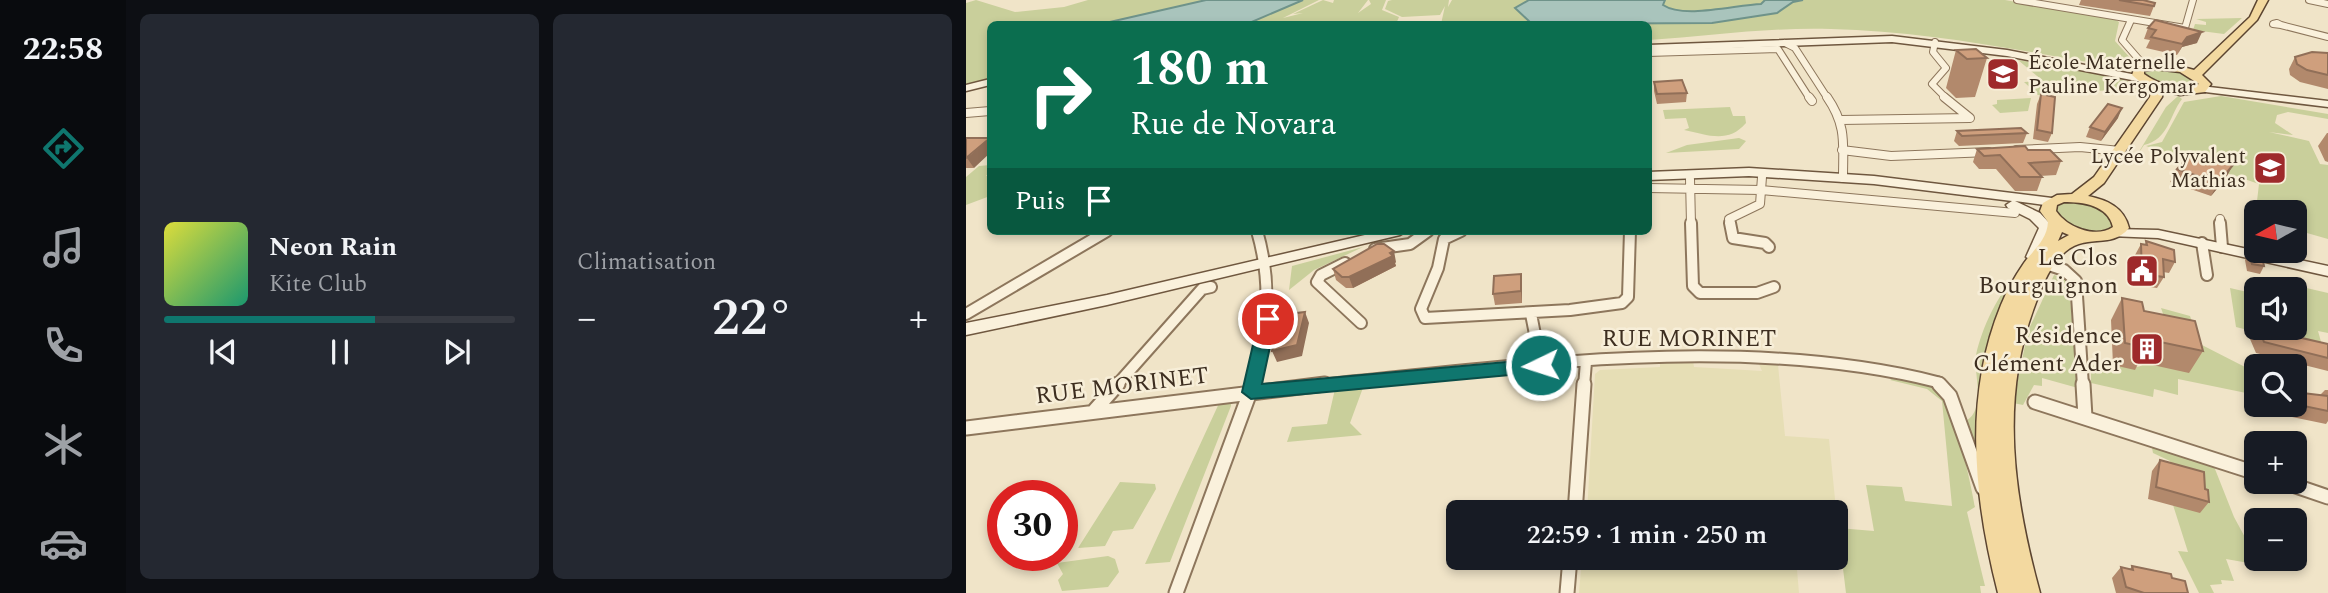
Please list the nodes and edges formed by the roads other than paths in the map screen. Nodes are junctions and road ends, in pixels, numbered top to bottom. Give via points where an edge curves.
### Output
1 (2017, 0) edge
2 (2193, 0) edge
3 (2263, 0) edge
4 (2309, 0) edge
5 (2328, 4) edge
6 (2131, 20) junction
7 (2281, 25) dead end
8 (1787, 32) junction
9 (2328, 37) edge
10 (1652, 42) edge
11 (1935, 42) junction
12 (1785, 43) junction
13 (1797, 45) junction
14 (2127, 47) junction
15 (1652, 48) edge
16 (1652, 53) edge
17 (2214, 56) junction
18 (1808, 67) junction
19 (2167, 67) junction
20 (1792, 68) junction
21 (2143, 75) junction
22 (2200, 81) junction
23 (987, 84) edge
24 (966, 90) edge
25 (2180, 91) junction
26 (1812, 101) dead end
27 (2328, 104) edge
28 (987, 111) edge
29 (966, 113) edge
30 (1841, 120) junction
31 (1842, 150) junction
32 (2007, 150) edge
33 (1995, 151) edge
34 (2120, 151) junction
35 (1652, 176) edge
36 (1843, 178) junction
37 (1762, 179) junction
38 (1652, 182) edge
39 (1691, 183) junction
40 (1652, 188) edge
41 (2076, 198) junction
42 (2104, 206) junction
43 (2014, 209) junction
44 (2053, 213) junction
45 (2118, 216) junction
46 (2220, 219) dead end
47 (2115, 233) junction
48 (2158, 234) junction
49 (1100, 235) edge
50 (1258, 235) edge
51 (1356, 235) edge
52 (1381, 235) edge
53 (1422, 235) edge
54 (1452, 235) edge
55 (1630, 235) edge
56 (2088, 235) junction
57 (2202, 243) junction
58 (1769, 247) dead end
59 (2222, 247) junction
60 (1366, 253) edge
61 (1354, 259) edge
62 (1265, 260) junction
63 (2036, 267) junction
64 (2328, 271) edge
65 (2207, 275) dead end
66 (1211, 287) dead end
67 (1774, 287) dead end
68 (966, 314) edge
69 (1531, 314) junction
70 (966, 323) edge
71 (1361, 323) dead end
72 (966, 329) edge
73 (1586, 362) junction
74 (1541, 365) junction
75 (1251, 392) junction
76 (2035, 402) dead end
77 (1094, 411) junction
78 (2085, 417) junction
79 (966, 428) edge
80 (2244, 469) edge
81 (2307, 490) edge
82 (2328, 497) edge
83 (1576, 500) edge
84 (1993, 510) junction
85 (1569, 570) edge
86 (1176, 593) edge
87 (1567, 593) edge
88 (2011, 593) edge
89 (2027, 593) edge

1 - 6 street
2 - 6 street via 2185,28
3 - 17 main road via 2254,18
4 - 5 street
6 - 14 street via 2122,40
7 - 9 street
8 - 10 main road
8 - 12 main road via 1774,36
8 - 13 main road via 1800,36
8 - 21 main road via 1912,37
11 - 13 main road via 1892,38
11 - 21 main road
11 - 30 street via 1933,52 1946,68 1932,84 1970,118
12 - 13 main road
12 - 15 main road
13 - 18 street
14 - 19 street
14 - 21 street via 2142,63
16 - 20 street via 1775,48
17 - 19 main road
17 - 22 main road
18 - 20 street
18 - 30 street
19 - 21 main road
19 - 22 main road
20 - 26 street
21 - 25 main road
21 - 34 main road via 2157,90 2156,97
22 - 25 main road
22 - 27 main road
23 - 24 main road
25 - 42 main road via 2162,106 2100,196
28 - 29 street
30 - 31 street
31 - 33 street via 1884,156
31 - 36 street
32 - 34 street via 2080,147
34 - 41 main road via 2099,180
35 - 37 main road
36 - 37 main road
36 - 44 main road via 1951,187
37 - 39 main road
37 - 43 main road via 1934,191
37 - 58 street via 1760,204 1729,219 1733,238
38 - 39 main road
39 - 40 street
39 - 67 street via 1693,286 1700,293 1757,293
41 - 42 main road
41 - 44 main road
42 - 45 main road
43 - 44 main road
43 - 63 main road via 2040,219 2047,230
44 - 56 main road
44 - 63 main road via 2056,233
45 - 47 main road via 2121,228
45 - 48 main road
46 - 59 street
47 - 48 main road
47 - 56 main road
48 - 57 main road
49 - 68 street
50 - 62 street
51 - 62 main road
52 - 62 main road
53 - 60 street via 1410,244
54 - 69 street via 1444,239 1421,313 1432,319
55 - 69 street via 1626,301
56 - 63 main road via 2070,239
57 - 59 main road
57 - 65 street
59 - 64 main road
61 - 71 street via 1321,275 1317,282
62 - 70 main road
62 - 72 main road
62 - 75 street via 1268,319
63 - 78 street via 2064,270 2076,281
63 - 84 main road via 2005,319 1992,379 1989,466
63 - 89 main road via 2012,336 2001,422 2007,502
66 - 77 street via 1202,289
69 - 74 street
73 - 74 street, RUE MORINET
73 - 83 street
73 - 84 street, RUE MORINET via 1661,356 1750,358 1928,378 1950,396
74 - 75 street, RUE MORINET
75 - 77 street, RUE MORINET
75 - 86 street
76 - 78 street
77 - 79 street, RUE MORINET
78 - 80 street
81 - 82 street
84 - 88 main road
85 - 87 street

